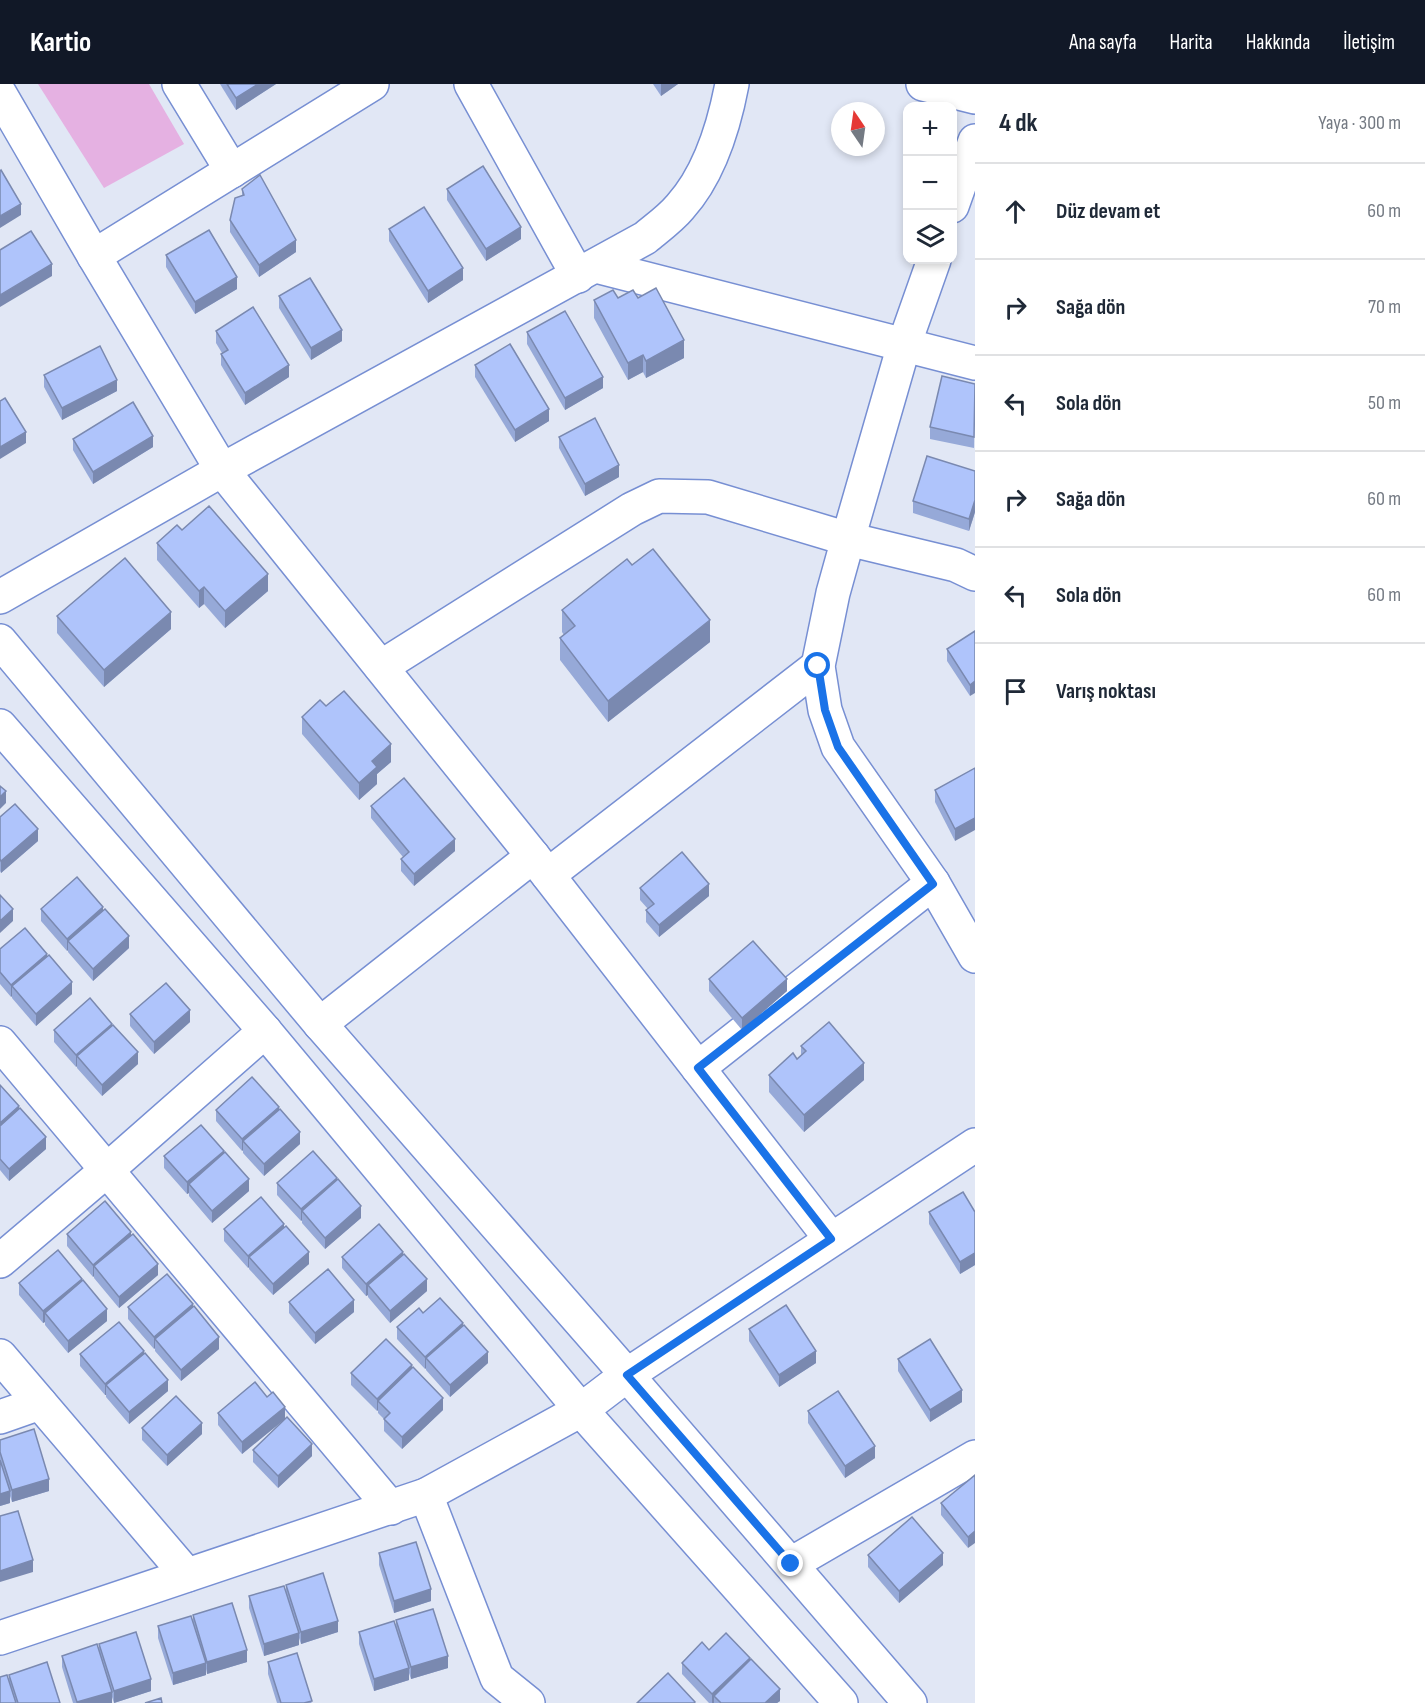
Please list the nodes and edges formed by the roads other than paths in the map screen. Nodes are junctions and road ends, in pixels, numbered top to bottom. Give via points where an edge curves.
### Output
1 (179, 84) edge
2 (372, 84) edge
3 (471, 84) edge
4 (732, 84) edge
5 (923, 84) edge
6 (0, 94) edge
7 (975, 97) edge
8 (975, 141) edge
9 (232, 171) junction
10 (957, 192) edge
11 (94, 256) junction
12 (933, 264) edge
13 (587, 271) junction
14 (904, 345) junction
15 (975, 363) edge
16 (222, 470) junction
17 (848, 539) junction
18 (975, 574) edge
19 (0, 597) edge
20 (0, 641) edge
21 (818, 666) junction
22 (381, 667) junction
23 (0, 726) edge
24 (540, 866) junction
25 (933, 884) junction
26 (975, 956) edge
27 (320, 1024) junction
28 (265, 1031) junction
29 (0, 1043) edge
30 (698, 1068) junction
31 (975, 1145) edge
32 (107, 1170) junction
33 (831, 1239) junction
34 (0, 1261) edge
35 (0, 1356) edge
36 (627, 1375) junction
37 (40, 1403) junction
38 (580, 1410) junction
39 (0, 1417) edge
40 (975, 1456) edge
41 (426, 1496) junction
42 (391, 1508) junction
43 (791, 1564) junction
44 (188, 1575) junction
45 (0, 1638) edge
46 (528, 1703) edge
47 (841, 1703) edge
48 (910, 1703) edge

1 - 9 street
2 - 9 street
3 - 13 street
4 - 13 street via 704,174 680,207 645,238
5 - 7 street
6 - 11 street
8 - 10 street
9 - 11 street
11 - 16 street
12 - 14 street
13 - 14 street
13 - 16 street
14 - 15 street
14 - 17 street
16 - 19 street
16 - 22 street
17 - 18 street via 956,565
17 - 21 street
17 - 22 street via 708,497 659,496 632,509
20 - 27 street
21 - 24 street
21 - 25 street via 825,710 838,747
22 - 24 street
23 - 28 street
24 - 27 street
24 - 30 street
25 - 26 street
25 - 30 street
27 - 36 street
28 - 32 street
28 - 38 street
29 - 32 street
30 - 33 street
31 - 33 street
32 - 34 street
32 - 42 street
33 - 36 street
35 - 37 street
36 - 38 street
36 - 43 street
37 - 39 street
37 - 44 street
38 - 41 street
38 - 47 street
40 - 43 street
41 - 42 street
41 - 46 street via 497,1678
42 - 44 street
43 - 48 street
44 - 45 street

